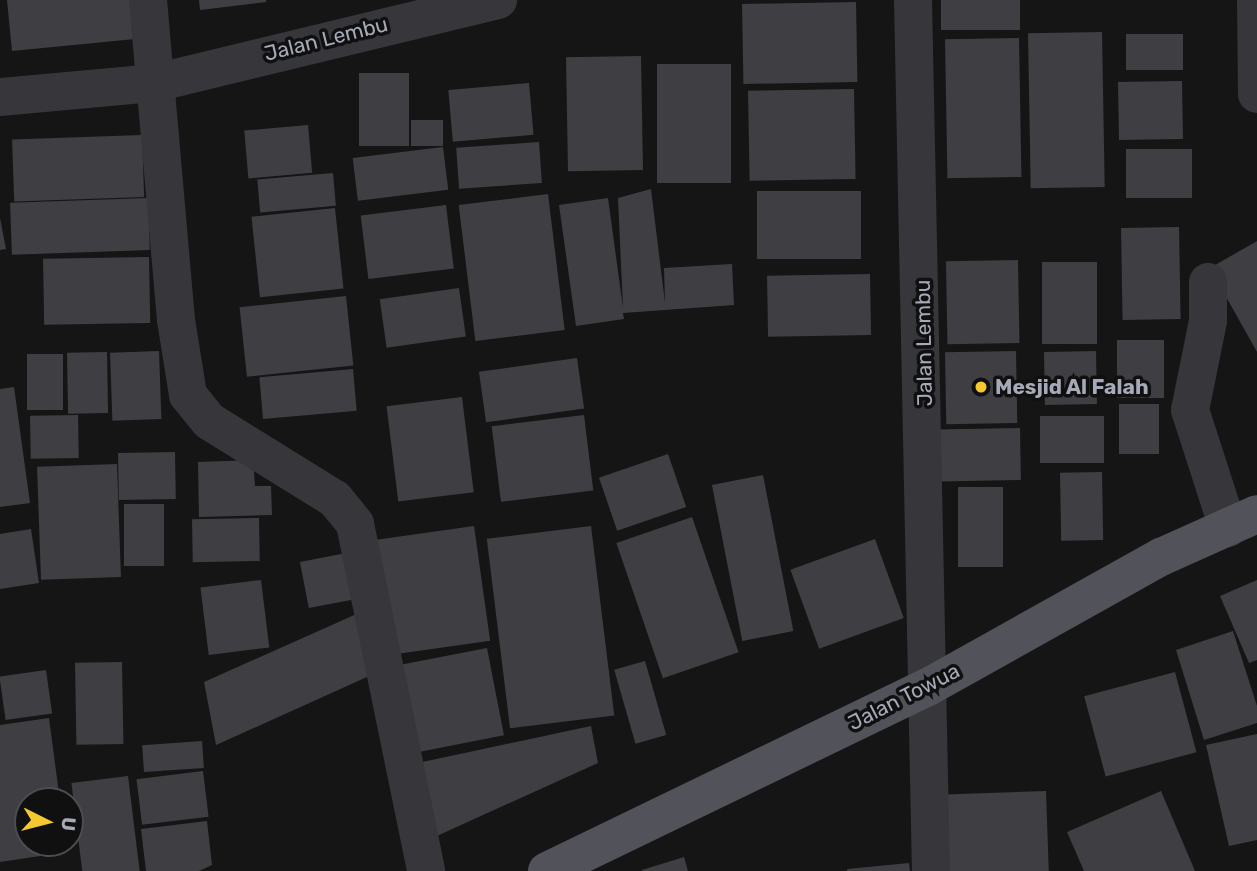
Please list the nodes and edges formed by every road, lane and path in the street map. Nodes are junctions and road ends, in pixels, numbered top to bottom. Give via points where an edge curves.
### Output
1 (148, 0) edge
2 (498, 0) edge
3 (914, 0) edge
4 (1256, 0) edge
5 (419, 7) edge
6 (155, 83) junction
7 (1257, 94) edge
8 (0, 97) edge
9 (1208, 282) dead end
10 (1242, 521) edge
11 (928, 687) junction
12 (426, 871) edge
13 (547, 871) edge
14 (931, 871) edge

1 - 6 street
2 - 5 street, Jalan Lembu
3 - 11 street, Jalan Lembu
4 - 7 street
5 - 6 street, Jalan Lembu
6 - 8 street, Jalan Lembu
6 - 12 street via 188,395 209,421 335,499 355,524
9 - 10 street via 1208,321 1190,410
10 - 11 main road, Jalan Towua via 1161,557
11 - 13 main road, Jalan Towua
11 - 14 street, Jalan Lembu

